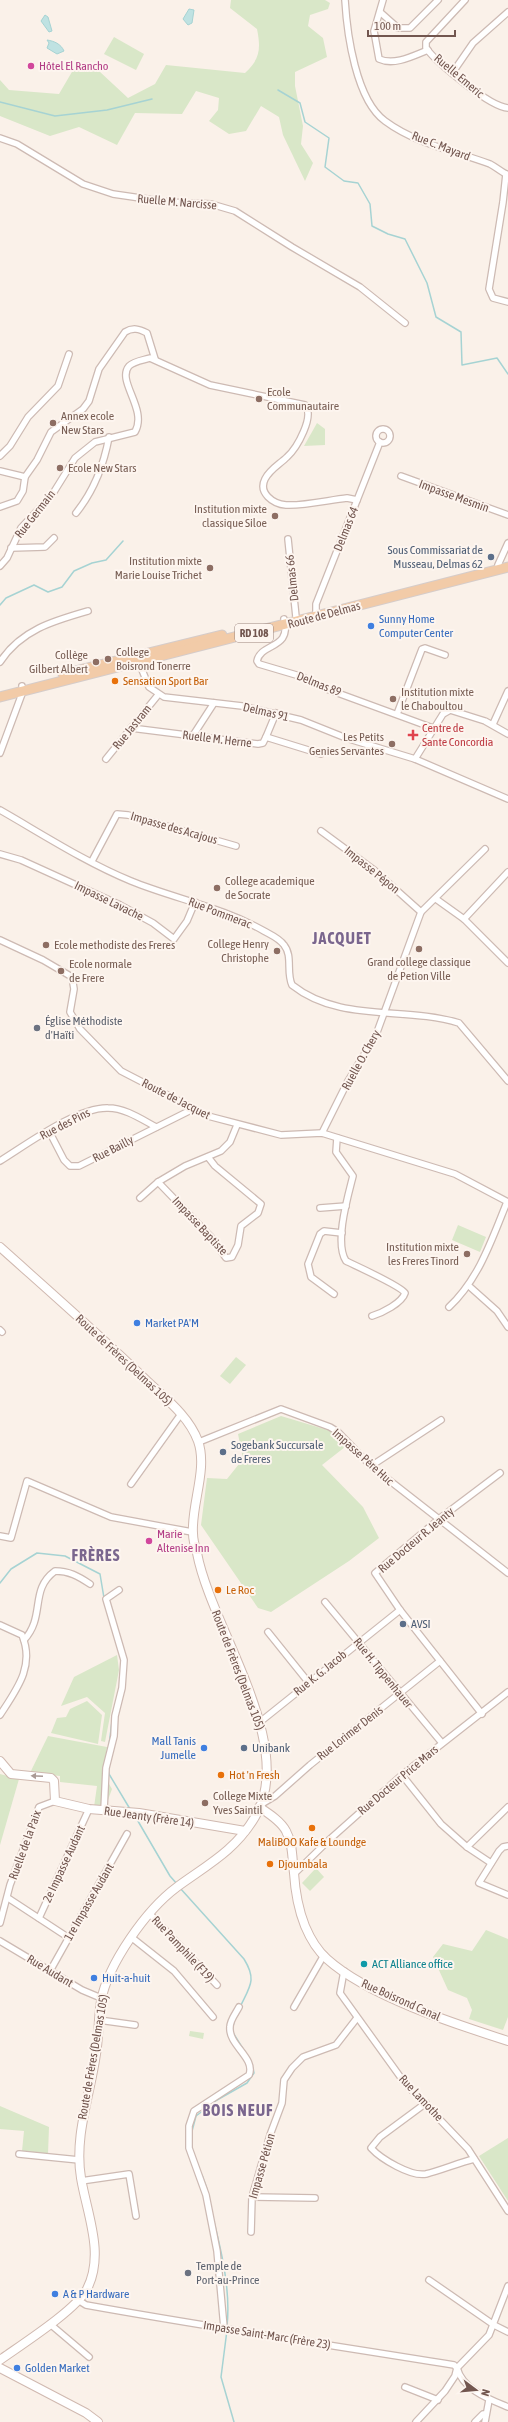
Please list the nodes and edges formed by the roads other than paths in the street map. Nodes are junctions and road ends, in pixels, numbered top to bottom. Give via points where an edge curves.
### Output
1 (345, 0) edge
2 (383, 0) edge
3 (438, 0) edge
4 (465, 0) edge
5 (380, 12) junction
6 (508, 12) edge
7 (428, 50) junction
8 (453, 72) junction
9 (508, 108) edge
10 (0, 138) edge
11 (507, 174) edge
12 (508, 302) edge
13 (405, 323) dead end
14 (69, 354) dead end
15 (155, 359) junction
16 (109, 437) junction
17 (380, 442) dead end
18 (0, 456) edge
19 (0, 471) edge
20 (401, 476) dead end
21 (25, 477) junction
22 (357, 500) junction
23 (0, 507) edge
24 (76, 513) dead end
25 (508, 515) edge
26 (54, 538) dead end
27 (288, 539) dead end
28 (508, 543) edge
29 (11, 548) junction
30 (508, 562) edge
31 (498, 565) junction
32 (0, 566) edge
33 (508, 567) edge
34 (88, 611) dead end
35 (316, 614) junction
36 (296, 616) junction
37 (284, 622) junction
38 (445, 655) dead end
39 (137, 659) junction
40 (0, 662) edge
41 (22, 689) junction
42 (0, 691) edge
43 (508, 692) edge
44 (158, 695) junction
45 (0, 696) edge
46 (214, 703) junction
47 (276, 713) junction
48 (397, 714) junction
49 (493, 724) junction
50 (132, 728) junction
51 (433, 728) junction
52 (508, 734) edge
53 (192, 737) junction
54 (266, 737) junction
55 (0, 753) edge
56 (321, 754) dead end
57 (106, 759) dead end
58 (415, 759) junction
59 (508, 799) edge
60 (0, 810) edge
61 (321, 830) dead end
62 (236, 846) dead end
63 (485, 849) dead end
64 (0, 854) edge
65 (92, 861) junction
66 (508, 872) edge
67 (436, 900) junction
68 (195, 902) junction
69 (421, 912) junction
70 (464, 919) junction
71 (0, 940) edge
72 (508, 963) edge
73 (385, 1013) junction
74 (508, 1081) edge
75 (193, 1109) junction
76 (237, 1126) junction
77 (156, 1127) junction
78 (49, 1131) junction
79 (322, 1133) junction
80 (337, 1138) junction
81 (208, 1157) junction
82 (0, 1161) edge
83 (158, 1182) junction
84 (140, 1198) dead end
85 (508, 1202) edge
86 (346, 1206) junction
87 (320, 1208) dead end
88 (342, 1233) junction
89 (0, 1247) edge
90 (469, 1286) junction
91 (334, 1294) dead end
92 (449, 1307) dead end
93 (372, 1316) dead end
94 (508, 1327) edge
95 (181, 1414) junction
96 (441, 1420) dead end
97 (199, 1442) junction
98 (371, 1466) junction
99 (500, 1473) dead end
100 (131, 1484) dead end
101 (440, 1519) junction
102 (192, 1532) junction
103 (0, 1536) edge
104 (508, 1573) edge
105 (90, 1584) dead end
106 (119, 1590) dead end
107 (325, 1602) dead end
108 (400, 1610) junction
109 (0, 1625) edge
110 (268, 1632) dead end
111 (24, 1640) junction
112 (358, 1642) junction
113 (440, 1661) junction
114 (309, 1683) junction
115 (508, 1692) edge
116 (400, 1694) junction
117 (0, 1714) edge
118 (482, 1714) junction
119 (260, 1722) junction
120 (442, 1744) junction
121 (0, 1761) edge
122 (402, 1775) junction
123 (54, 1801) junction
124 (260, 1806) junction
125 (508, 1807) edge
126 (89, 1809) junction
127 (104, 1810) junction
128 (244, 1831) junction
129 (128, 1834) dead end
130 (508, 1846) edge
131 (467, 1847) junction
132 (491, 1863) junction
133 (294, 1874) junction
134 (508, 1895) edge
135 (8, 1898) junction
136 (149, 1913) junction
137 (39, 1918) junction
138 (0, 1923) edge
139 (131, 1937) junction
140 (69, 1938) junction
141 (0, 1940) edge
142 (324, 1955) junction
143 (50, 1971) junction
144 (344, 1971) junction
145 (217, 1985) dead end
146 (102, 1998) junction
147 (239, 2006) dead end
148 (294, 2007) dead end
149 (213, 2017) dead end
150 (357, 2018) junction
151 (99, 2020) junction
152 (135, 2025) dead end
153 (507, 2039) edge
154 (426, 2103) junction
155 (19, 2154) dead end
156 (474, 2159) junction
157 (79, 2160) junction
158 (81, 2180) junction
159 (252, 2197) junction
160 (315, 2198) dead end
161 (508, 2211) edge
162 (136, 2216) dead end
163 (251, 2232) dead end
164 (429, 2280) dead end
165 (508, 2286) edge
166 (78, 2300) junction
167 (50, 2324) junction
168 (494, 2325) junction
169 (224, 2328) junction
170 (508, 2332) edge
171 (89, 2357) dead end
172 (0, 2360) edge
173 (0, 2368) edge
174 (457, 2368) junction
175 (405, 2386) dead end
176 (438, 2400) junction
177 (489, 2400) junction
178 (508, 2407) edge
179 (486, 2414) junction
180 (98, 2422) edge
181 (416, 2422) edge
182 (475, 2422) edge
183 (485, 2422) edge

1 - 11 street, Rue C. Mayard via 347,26 363,91 385,121 418,139 491,165
2 - 5 street
3 - 5 street via 410,28 398,28
4 - 7 street, Ruelle Emeric via 426,42
5 - 7 street via 374,31 379,59 398,61
6 - 8 street via 473,43
7 - 8 street, Ruelle Emeric
8 - 9 street, Ruelle Emeric via 489,100
10 - 13 street, Ruelle M. Narcisse via 17,144 83,184 113,194 168,202 211,204 235,211 360,287
11 - 12 street via 489,289 493,298
14 - 18 street via 58,386 28,417 10,446
15 - 16 street, Rue Germain via 131,364 127,369 127,382 140,417 138,428 131,434
15 - 21 street, Rue Germain via 147,333 139,329 125,332 99,369 89,401 83,409 51,432
15 - 22 street via 210,386 305,405 308,413 307,424 296,446 268,474 264,486 270,500 285,505 347,498
16 - 24 street via 94,484
16 - 29 street, Rue Germain via 95,442 75,458 52,495 21,528
17 - 22 street, Delmas 64
19 - 21 street
20 - 25 street, Impasse Mesmin
21 - 23 street, Rue Germain via 21,496 12,503
22 - 35 street, Delmas 64 via 316,604
26 - 29 street, Rue Germain via 45,547
27 - 36 street, Delmas 66
28 - 31 street
29 - 32 street, Rue Germain
30 - 31 main road, Route de Delmas / RD 108
31 - 35 main road, Route de Delmas / RD 108
33 - 35 main road, Route de Delmas / RD 108
34 - 40 street via 52,622 28,633 13,644
35 - 36 main road, Route de Delmas / RD 108
35 - 37 main road, Route de Delmas / RD 108
36 - 37 main road, Route de Delmas / RD 108
37 - 39 main road, Route de Delmas / RD 108
37 - 48 street, Delmas 89 via 283,639 259,655 259,664 303,677 324,688
38 - 48 street via 422,649
39 - 41 main road, Route de Delmas / RD 108
39 - 44 street via 150,687
41 - 42 main road, Route de Delmas / RD 108
41 - 45 main road, Route de Delmas / RD 108
41 - 55 street
43 - 49 street
44 - 46 street, Delmas 91 via 174,700
44 - 50 street, Rue Jastram
46 - 47 street, Delmas 91
46 - 53 street
47 - 54 street
47 - 58 street, Delmas 91
48 - 51 street, Delmas 89
49 - 51 street via 450,710 443,714
49 - 52 street
50 - 53 street, Ruelle M. Herne
50 - 57 street, Rue Jastram
51 - 58 street
53 - 54 street, Ruelle M. Herne via 258,744 263,743
54 - 56 street, Ruelle M. Herne
58 - 59 street, Delmas 91
60 - 65 street, Rue Pommerac
61 - 69 street, Impasse Pépon via 374,870
62 - 65 street, Impasse des Acajous via 117,814
63 - 67 street
64 - 68 street, Impasse Lavache via 21,860 120,905 153,923 174,939 187,921
65 - 68 street, Rue Pommerac via 129,880
66 - 70 street
67 - 69 street
67 - 70 street
68 - 73 street, Rue Pommerac via 243,920 277,938 289,954 289,979 297,989 344,1009
69 - 73 street, Ruelle O. Chery
70 - 72 street
71 - 75 street, Route de Jacquet via 72,977 74,989 70,1012 80,1029 100,1051 121,1071
73 - 74 street, Rue Pommerac via 459,1023
73 - 79 street, Ruelle O. Chery via 376,1035 348,1081
75 - 76 street, Route de Jacquet
75 - 77 street, Rue Bailly
76 - 79 street, Route de Jacquet via 281,1135
76 - 81 street via 230,1142 221,1151
77 - 78 street, Rue des Pins via 123,1110 108,1108 80,1114
77 - 78 street, Rue Bailly via 79,1166 70,1166 64,1160
78 - 82 street, Rue des Pins
79 - 80 street, Route de Jacquet
80 - 85 street, Route de Jacquet via 455,1174
80 - 86 street via 336,1152 353,1176
81 - 83 street via 185,1166
81 - 83 street, Impasse Baptiste via 215,1166 261,1204 258,1213 241,1226 238,1245 232,1257 226,1258 211,1237
83 - 84 street
85 - 90 street
86 - 87 street
86 - 88 street
88 - 91 street via 320,1234 308,1264 311,1277
88 - 93 street via 342,1253 346,1260 404,1291 402,1298 381,1313
89 - 95 main road, Route de Frères (Delmas 105)
90 - 92 street
90 - 94 street via 497,1311
95 - 97 main road, Route de Frères (Delmas 105)
95 - 100 street
96 - 98 street
97 - 98 street, Impasse Pére Huc via 281,1409 330,1427
97 - 102 main road, Route de Frères (Delmas 105) via 200,1471
98 - 101 street, Impasse Pére Huc
99 - 101 street, Rue Docteur R. Jeanty
101 - 104 street, Impasse Pére Huc
101 - 108 street, Rue Docteur R. Jeanty via 376,1571 376,1576
102 - 103 street via 110,1517 27,1481 11,1538
102 - 119 main road, Route de Frères (Delmas 105) via 201,1575
105 - 111 street via 65,1571 55,1571 46,1578 40,1586 35,1625
106 - 127 street via 106,1599 124,1660 122,1688 106,1768
107 - 112 street, Rue H. Tippenhauer
108 - 112 street, Rue K. G. Jacob
108 - 113 street, Rue Docteur R. Jeanty
109 - 111 street via 19,1631
110 - 114 street
111 - 117 street via 28,1662
112 - 114 street, Rue K. G. Jacob
112 - 116 street, Rue H. Tippenhauer
113 - 116 street, Rue Lorimer Denis
113 - 118 street, Rue Docteur R. Jeanty
114 - 119 street, Rue K. G. Jacob
115 - 118 street, Rue Docteur Price Mars
116 - 120 street, Rue H. Tippenhauer
116 - 124 street, Rue Lorimer Denis
118 - 120 street, Rue Docteur Price Mars
119 - 124 main road, Route de Frères (Delmas 105) via 267,1751 266,1775
120 - 122 street, Rue Docteur Price Mars
123 -> 121 main road via 54,1781 51,1778 11,1774
122 - 131 street via 441,1824
122 - 133 street, Rue Docteur Price Mars
123 - 126 main road, Rue Jeanty (Frère 14)
123 - 135 street, Ruelle de la Paix via 39,1807
124 - 128 main road, Route de Frères (Delmas 105) via 256,1816
124 - 133 main road, Rue Boisrond Canal via 286,1830 292,1848
125 - 131 street
126 - 127 main road, Rue Jeanty (Frère 14)
126 - 137 street, 2e Impasse Audant
127 - 128 main road, Rue Jeanty (Frère 14) via 139,1813
128 - 136 main road, Route de Frères (Delmas 105) via 227,1853 174,1889
129 - 140 street, 1re Impasse Audant
130 - 132 street via 503,1847
131 - 132 street
132 - 134 street via 479,1883
133 - 142 main road, Rue Boisrond Canal via 305,1925
135 - 137 street
135 - 138 street, Ruelle de la Paix
136 - 139 main road, Route de Frères (Delmas 105)
136 - 145 street, Rue Pamphile (F19)
137 - 140 street
139 - 146 main road, Route de Frères (Delmas 105)
139 - 149 street via 174,1971
140 - 143 street, 1re Impasse Audant
141 - 143 street, Rue Audant
142 - 144 main road, Rue Boisrond Canal
142 - 148 street
143 - 146 street, Rue Audant via 82,1990
144 - 150 street, Rue Lamothe via 340,1993
144 - 153 main road, Rue Boisrond Canal via 372,1988 437,2016
146 - 151 main road, Route de Frères (Delmas 105)
147 - 169 street via 231,2022 230,2031 250,2065 249,2075 194,2111 189,2126 189,2148 206,2195 217,2251
150 - 154 street, Rue Lamothe via 404,2082
150 - 159 street, Impasse Pétion via 336,2045 304,2057 284,2080 282,2103
151 - 152 street
151 - 157 main road, Route de Frères (Delmas 105) via 96,2055 79,2142
154 - 156 street, Rue Lamothe
154 - 156 street via 386,2132 371,2148 406,2170 424,2174
155 - 157 street
156 - 161 street, Rue Lamothe
157 - 158 main road, Route de Frères (Delmas 105)
158 - 162 street via 129,2174
158 - 166 main road, Route de Frères (Delmas 105) via 89,2213 94,2258 89,2285
159 - 160 street
159 - 163 street, Impasse Pétion
164 - 168 street
165 - 168 street
166 - 167 main road, Route de Frères (Delmas 105)
166 - 169 street, Impasse Saint-Marc (Frère 23) via 86,2305
167 - 171 street
167 - 172 main road, Route de Frères (Delmas 105)
168 - 170 street
168 - 174 street via 489,2335
169 - 174 street, Impasse Saint-Marc (Frère 23) via 454,2365
173 - 180 main road
174 - 176 street
174 - 177 street via 458,2373 478,2394
175 - 176 street
176 - 181 street
177 - 178 street
177 - 179 street
179 - 182 street
179 - 183 street

